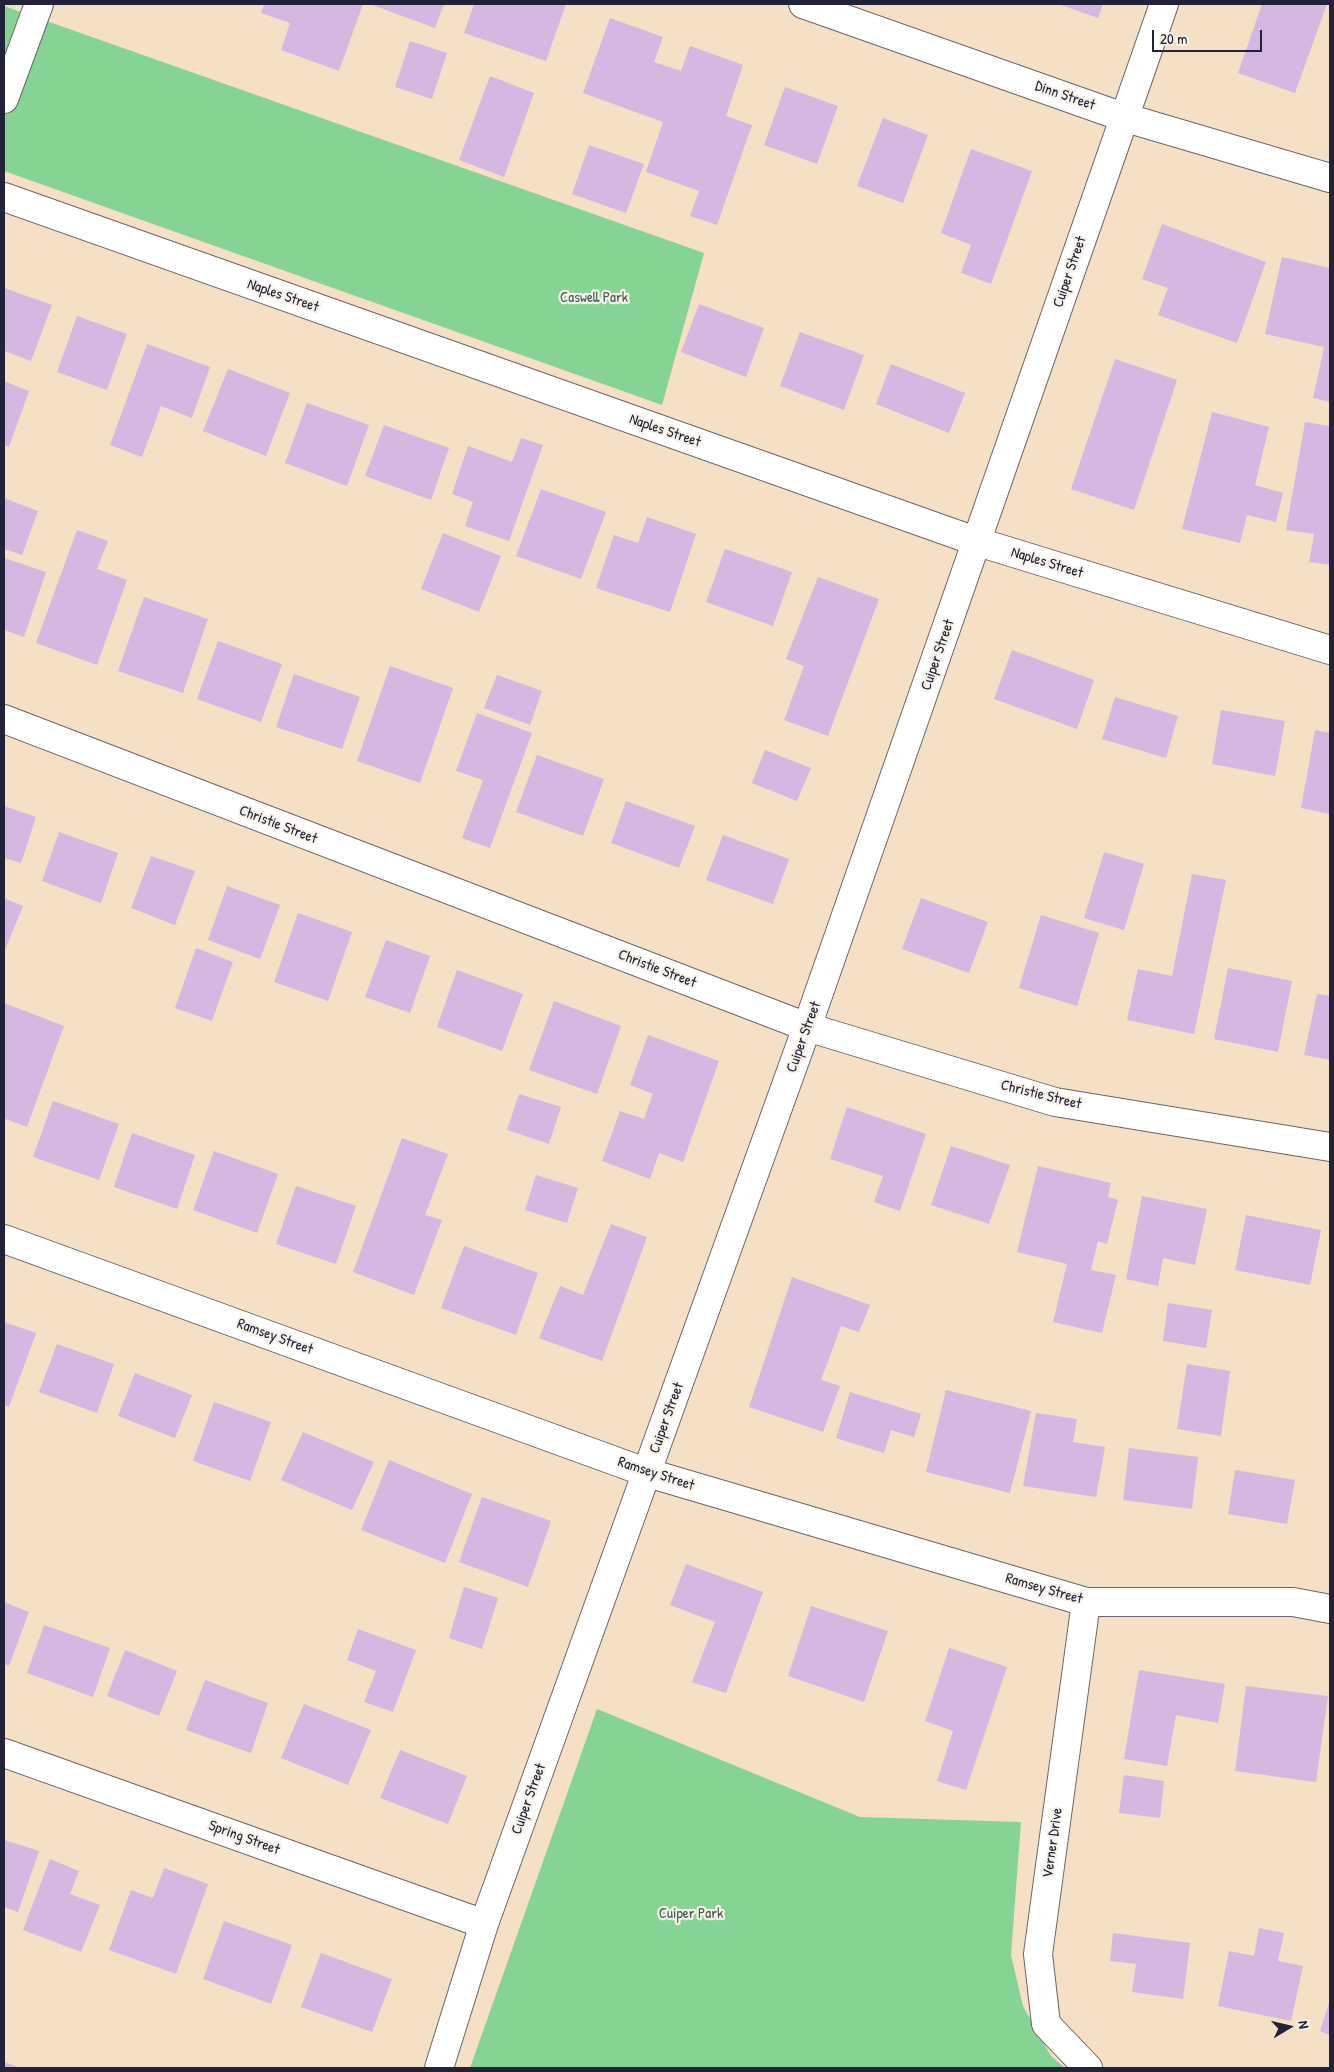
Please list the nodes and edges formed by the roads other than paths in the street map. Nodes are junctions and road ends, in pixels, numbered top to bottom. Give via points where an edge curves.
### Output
1 (39, 4) edge
2 (803, 4) edge
3 (1164, 4) edge
4 (4, 99) edge
5 (1123, 117) junction
6 (1330, 178) edge
7 (4, 197) edge
8 (978, 542) junction
9 (1330, 650) edge
10 (4, 719) edge
11 (807, 1027) junction
12 (1330, 1147) edge
13 (4, 1239) edge
14 (648, 1473) junction
15 (1086, 1602) junction
16 (1330, 1609) edge
17 (4, 1753) edge
18 (484, 1924) junction
19 (439, 2068) edge
20 (1088, 2068) edge

1 - 4 street
2 - 5 street, Dinn Street
3 - 5 street, Cuiper Street
5 - 6 street, Dinn Street
5 - 8 street, Cuiper Street
7 - 8 street, Naples Street
8 - 9 street, Naples Street
8 - 11 street, Cuiper Street
10 - 11 street, Christie Street
11 - 12 street, Christie Street via 1055,1102
11 - 14 street, Cuiper Street
13 - 14 street, Ramsey Street
14 - 15 street, Ramsey Street
14 - 18 street, Cuiper Street
15 - 16 street, Ramsey Street via 1293,1602
15 - 20 street, Verner Drive via 1038,1954 1046,2024
17 - 18 street, Spring Street
18 - 19 street, Cuiper Street

